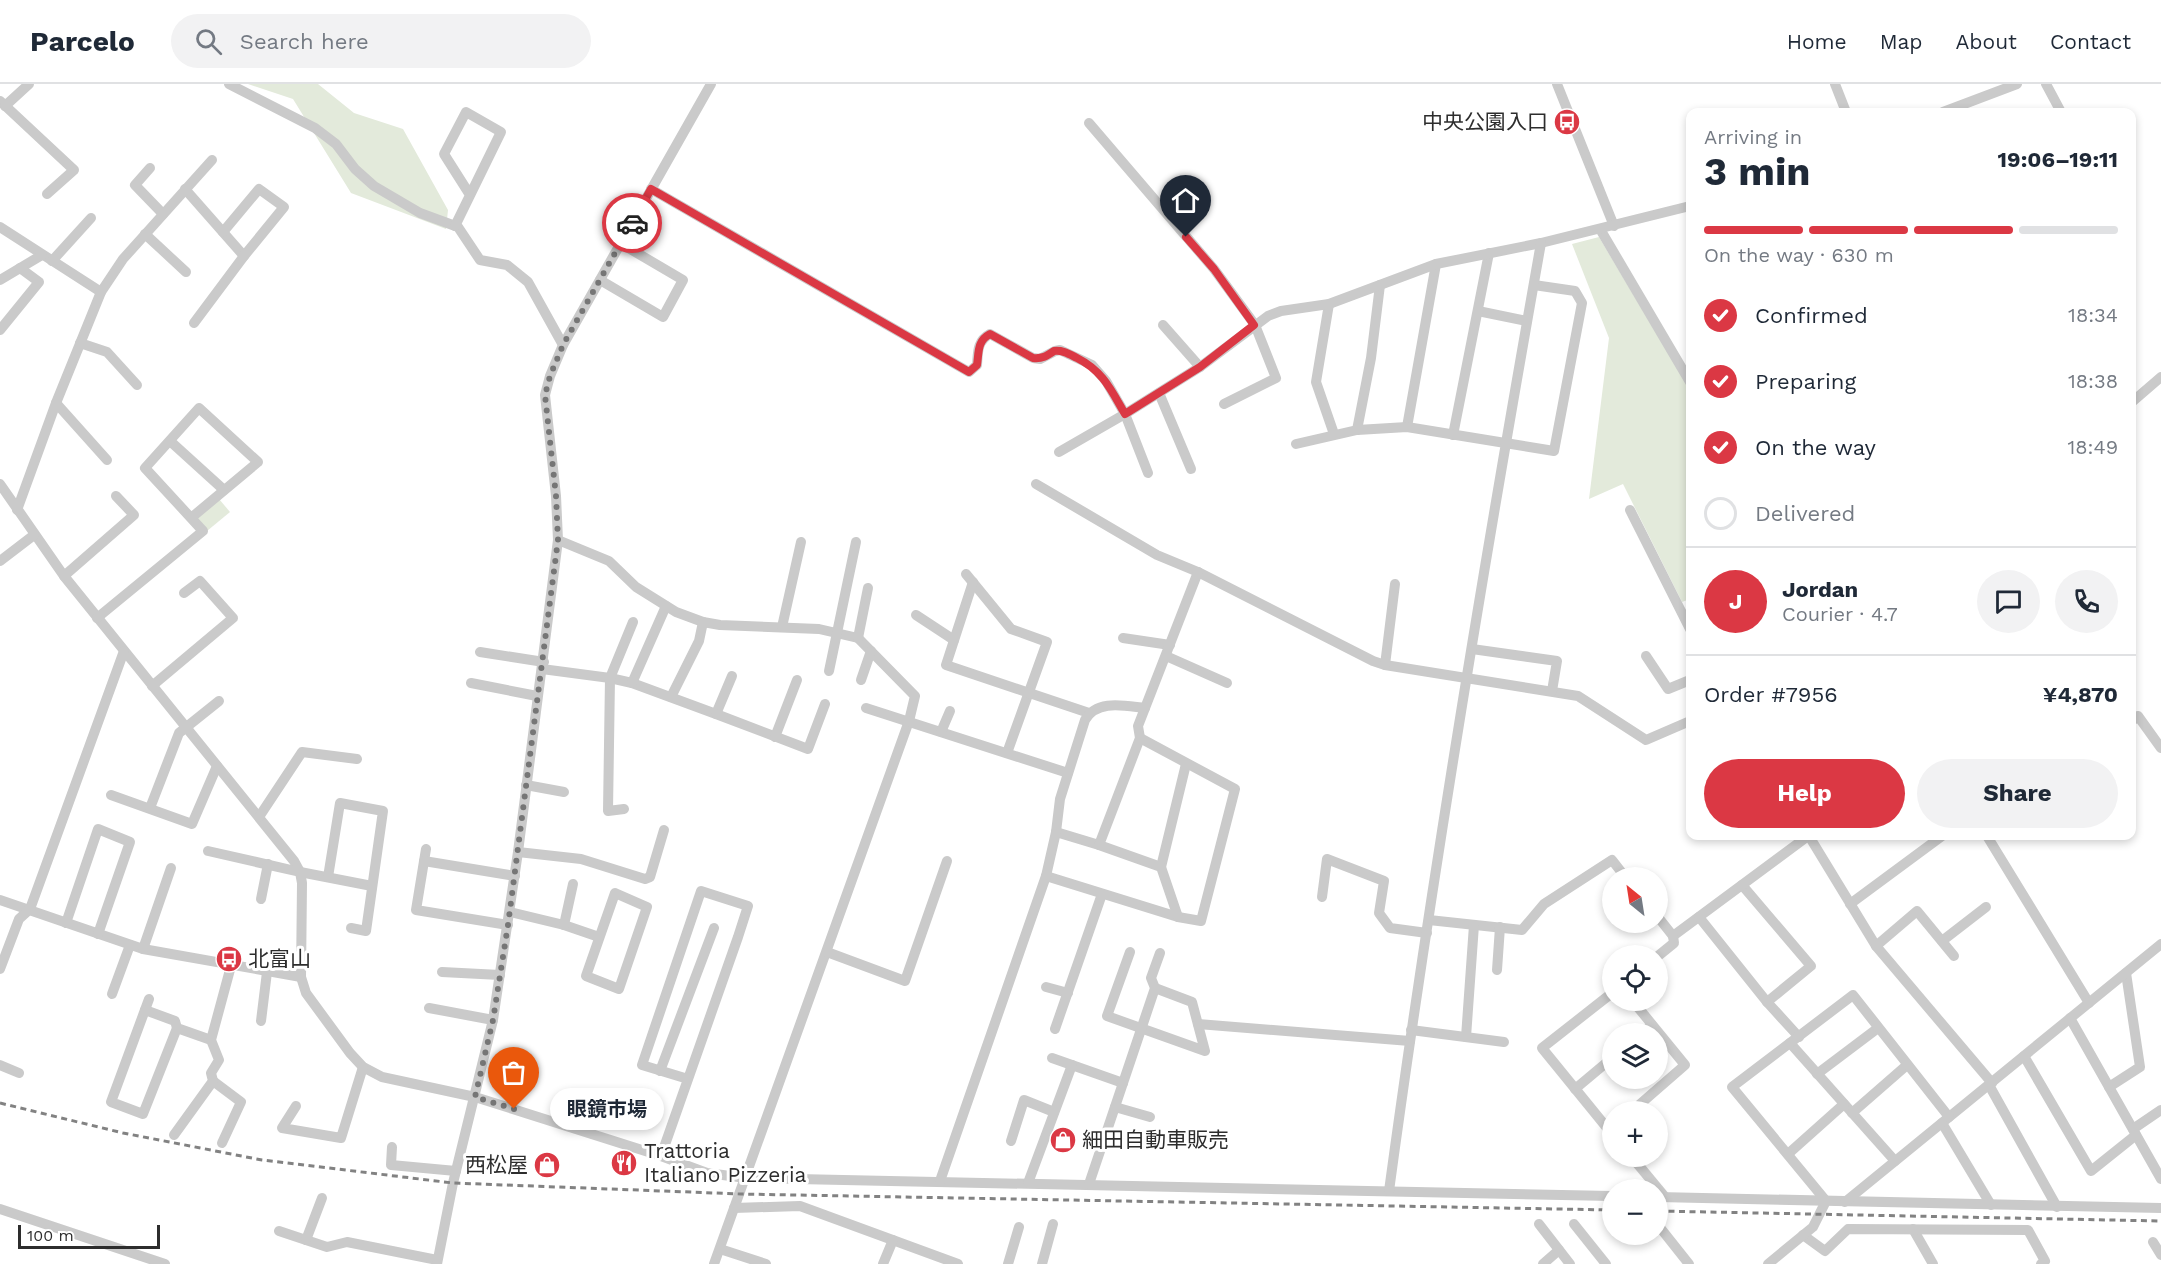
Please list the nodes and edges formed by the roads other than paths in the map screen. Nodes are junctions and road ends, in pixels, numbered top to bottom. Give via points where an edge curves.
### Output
1 (29, 84) edge
2 (229, 84) edge
3 (711, 84) edge
4 (1557, 84) edge
5 (1835, 84) edge
6 (2017, 84) edge
7 (2046, 84) edge
8 (3, 103) edge
9 (1844, 108) edge
10 (1954, 108) edge
11 (2059, 108) edge
12 (1089, 123) dead end
13 (212, 160) dead end
14 (150, 168) dead end
15 (185, 189) junction
16 (651, 189) junction
17 (47, 194) dead end
18 (470, 195) junction
19 (1686, 207) edge
20 (163, 214) junction
21 (91, 218) dead end
22 (455, 226) junction
23 (1614, 226) junction
24 (0, 227) edge
25 (1600, 229) junction
26 (223, 232) junction
27 (145, 234) junction
28 (620, 243) junction
29 (1541, 243) junction
30 (1489, 253) junction
31 (42, 255) junction
32 (244, 256) junction
33 (52, 261) junction
34 (1436, 264) junction
35 (20, 268) junction
36 (186, 272) dead end
37 (0, 280) edge
38 (600, 280) junction
39 (1380, 285) junction
40 (1534, 285) junction
41 (101, 292) junction
42 (1329, 304) junction
43 (1478, 311) junction
44 (1527, 321) junction
45 (194, 323) dead end
46 (1163, 325) dead end
47 (1254, 325) junction
48 (0, 330) edge
49 (80, 343) junction
50 (563, 345) junction
51 (1200, 367) junction
52 (1686, 375) edge
53 (2161, 377) edge
54 (137, 385) dead end
55 (1160, 393) junction
56 (2136, 399) edge
57 (56, 403) junction
58 (1224, 404) dead end
59 (1125, 414) junction
60 (1407, 427) junction
61 (1357, 430) junction
62 (1334, 434) junction
63 (1453, 435) junction
64 (170, 441) junction
65 (1506, 443) junction
66 (1296, 444) dead end
67 (1059, 452) dead end
68 (107, 460) dead end
69 (1191, 469) dead end
70 (1148, 473) dead end
71 (0, 484) edge
72 (1036, 484) dead end
73 (224, 490) junction
74 (116, 495) dead end
75 (17, 510) junction
76 (1630, 510) dead end
77 (191, 518) junction
78 (34, 535) junction
79 (558, 540) junction
80 (801, 542) dead end
81 (856, 542) dead end
82 (0, 561) edge
83 (1198, 572) junction
84 (64, 576) junction
85 (1395, 584) dead end
86 (868, 588) dead end
87 (184, 593) dead end
88 (1686, 604) edge
89 (666, 606) junction
90 (1679, 607) junction
91 (916, 615) dead end
92 (97, 618) junction
93 (1686, 620) edge
94 (633, 622) dead end
95 (703, 622) junction
96 (782, 627) junction
97 (837, 633) junction
98 (858, 638) junction
99 (1123, 638) dead end
100 (954, 640) junction
101 (1472, 650) junction
102 (124, 651) junction
103 (871, 651) junction
104 (1168, 651) junction
105 (480, 652) dead end
106 (1646, 656) dead end
107 (1385, 665) junction
108 (543, 666) junction
109 (829, 671) dead end
110 (732, 676) dead end
111 (610, 678) junction
112 (1467, 679) junction
113 (861, 680) dead end
114 (797, 681) dead end
115 (632, 682) junction
116 (1227, 682) dead end
117 (1686, 682) edge
118 (471, 683) dead end
119 (152, 686) junction
120 (1552, 691) junction
121 (1030, 693) junction
122 (537, 696) junction
123 (671, 697) junction
124 (219, 701) dead end
125 (825, 704) dead end
126 (866, 708) dead end
127 (1145, 708) junction
128 (950, 711) dead end
129 (1089, 713) junction
130 (716, 714) junction
131 (2136, 718) edge
132 (909, 721) junction
133 (1686, 723) edge
134 (185, 728) junction
135 (942, 732) junction
136 (775, 737) junction
137 (1140, 738) junction
138 (2161, 748) edge
139 (1007, 753) junction
140 (357, 759) dead end
141 (1186, 764) junction
142 (217, 766) junction
143 (1068, 773) junction
144 (526, 785) junction
145 (564, 792) dead end
146 (111, 795) dead end
147 (150, 808) junction
148 (624, 809) dead end
149 (259, 817) junction
150 (664, 830) dead end
151 (1056, 832) junction
152 (1803, 840) edge
153 (1810, 840) edge
154 (1937, 840) edge
155 (1989, 840) edge
156 (1099, 845) junction
157 (426, 849) dead end
158 (208, 851) dead end
159 (518, 852) junction
160 (424, 861) junction
161 (947, 861) dead end
162 (268, 864) junction
163 (1161, 867) junction
164 (1617, 867) edge
165 (171, 868) dead end
166 (300, 872) junction
167 (515, 876) junction
168 (1047, 876) junction
169 (328, 877) junction
170 (573, 884) dead end
171 (1742, 885) junction
172 (372, 886) junction
173 (1102, 894) junction
174 (1322, 897) dead end
175 (261, 899) dead end
176 (0, 900) edge
177 (1850, 904) junction
178 (1986, 907) dead end
179 (30, 909) junction
180 (510, 912) junction
181 (1178, 917) junction
182 (1699, 917) junction
183 (1429, 920) junction
184 (66, 923) junction
185 (508, 925) junction
186 (564, 925) junction
187 (1474, 925) junction
188 (1500, 927) junction
189 (351, 928) dead end
190 (714, 928) dead end
191 (1668, 930) edge
192 (1427, 933) junction
193 (98, 934) junction
194 (1673, 936) junction
195 (599, 937) junction
196 (1942, 941) junction
197 (2161, 944) edge
198 (130, 945) junction
199 (1876, 946) junction
200 (1668, 948) edge
201 (143, 949) junction
202 (827, 952) junction
203 (1131, 952) dead end
204 (1160, 952) dead end
205 (1954, 956) dead end
206 (231, 966) junction
207 (0, 969) edge
208 (1497, 970) dead end
209 (267, 972) junction
210 (442, 972) dead end
211 (2126, 973) junction
212 (500, 975) junction
213 (301, 977) junction
214 (1046, 987) dead end
215 (1155, 988) junction
216 (1068, 993) junction
217 (112, 994) dead end
218 (1602, 1001) edge
219 (1767, 1002) junction
220 (2089, 1003) junction
221 (429, 1008) dead end
222 (1641, 1011) edge
223 (2070, 1018) junction
224 (493, 1020) junction
225 (261, 1021) dead end
226 (1650, 1023) edge
227 (1198, 1024) junction
228 (177, 1028) junction
229 (1878, 1028) junction
230 (1055, 1029) dead end
231 (1141, 1029) junction
232 (1410, 1036) junction
233 (1466, 1037) junction
234 (212, 1040) junction
235 (1794, 1040) junction
236 (1504, 1042) dead end
237 (1668, 1044) edge
238 (2024, 1056) junction
239 (1052, 1058) dead end
240 (0, 1065) edge
241 (1072, 1065) junction
242 (1908, 1065) junction
243 (1602, 1066) edge
244 (363, 1067) junction
245 (660, 1071) junction
246 (19, 1072) dead end
247 (1817, 1074) junction
248 (688, 1079) junction
249 (1668, 1080) edge
250 (213, 1082) junction
251 (1123, 1083) junction
252 (1990, 1084) junction
253 (2109, 1087) junction
254 (1575, 1089) junction
255 (1657, 1089) edge
256 (475, 1097) junction
257 (1644, 1101) edge
258 (296, 1106) dead end
259 (1115, 1107) junction
260 (1848, 1108) junction
261 (2161, 1110) edge
262 (1054, 1112) junction
263 (1150, 1117) dead end
264 (1602, 1120) edge
265 (1945, 1120) junction
266 (2134, 1132) junction
267 (174, 1135) dead end
268 (1011, 1141) dead end
269 (222, 1143) dead end
270 (392, 1147) dead end
271 (1788, 1154) junction
272 (661, 1156) junction
273 (1895, 1161) junction
274 (456, 1171) junction
275 (746, 1178) junction
276 (2161, 1179) edge
277 (940, 1181) junction
278 (1028, 1183) junction
279 (1089, 1184) junction
280 (1389, 1191) junction
281 (1602, 1196) edge
282 (1668, 1197) edge
283 (322, 1198) dead end
284 (1826, 1201) junction
285 (1845, 1202) junction
286 (1991, 1205) junction
287 (2057, 1207) junction
288 (734, 1208) junction
289 (2161, 1208) edge
290 (0, 1209) edge
291 (1053, 1224) dead end
292 (1539, 1224) dead end
293 (1574, 1224) dead end
294 (1019, 1227) dead end
295 (1913, 1229) junction
296 (279, 1231) dead end
297 (1803, 1235) junction
298 (1668, 1238) edge
299 (306, 1240) junction
300 (892, 1240) junction
301 (2153, 1242) dead end
302 (720, 1249) junction
303 (1559, 1250) junction
304 (2161, 1255) edge
305 (942, 1261) edge
306 (437, 1262) edge
307 (165, 1264) edge
308 (714, 1264) edge
309 (766, 1264) edge
310 (883, 1264) edge
311 (958, 1264) edge
312 (1008, 1264) edge
313 (1042, 1264) edge
314 (1543, 1264) edge
315 (1570, 1264) edge
316 (1606, 1264) edge
317 (1689, 1264) edge
318 (1768, 1264) edge
319 (1933, 1264) edge
320 (2041, 1264) edge

1 - 8 street
2 - 22 street via 315,128 336,144 374,186 420,213
3 - 16 street
4 - 23 street
5 - 9 street
6 - 10 street
7 - 11 street
8 - 17 street via 74,170
12 - 47 street via 1214,269
13 - 15 street
14 - 20 street via 135,185
15 - 20 street
15 - 26 street
16 - 28 street
16 - 59 street via 969,372 977,365 979,345 990,334 1033,358 1040,359 1054,351 1068,353 1092,365
18 - 18 street via 501,132 466,112 444,154
18 - 22 street
19 - 23 street
20 - 27 street
21 - 33 street
22 - 50 street via 480,260 507,265 528,282
23 - 25 street
24 - 31 street
25 - 29 street
25 - 52 street
26 - 32 street
26 - 32 street via 259,189 284,207
27 - 36 street
27 - 41 street
28 - 38 street
28 - 38 street via 683,280 663,317
29 - 30 street
29 - 40 street
30 - 34 street
30 - 43 street
31 - 33 street
31 - 35 street
32 - 45 street
33 - 41 street
34 - 39 street
34 - 60 street
35 - 37 street
35 - 48 street via 39,282
38 - 50 street
39 - 42 street
39 - 61 street
40 - 44 street
40 - 65 street via 1575,291 1582,303 1554,452
41 - 49 street
42 - 47 street via 1281,311
42 - 62 street via 1316,382
43 - 44 street
43 - 63 street
44 - 65 street
46 - 51 street
47 - 51 street
47 - 58 street via 1276,378
49 - 54 street via 107,352
49 - 57 street
50 - 79 street via 545,395
51 - 55 street
53 - 56 street
55 - 59 street
55 - 69 street
57 - 68 street
57 - 75 street
59 - 67 street
59 - 70 street
60 - 61 street
60 - 63 street
61 - 62 street
62 - 66 street
63 - 65 street
64 - 73 street
64 - 73 street via 199,408 258,462
64 - 77 street via 145,468
65 - 101 street
71 - 75 street
72 - 83 street via 1157,555
73 - 77 street
74 - 84 street via 134,515
75 - 78 street
76 - 90 street
77 - 92 street via 203,531
78 - 82 street
78 - 84 street
79 - 89 street via 609,561 636,587
79 - 108 street
80 - 96 street
81 - 97 street
83 - 104 street
83 - 107 street
84 - 92 street
85 - 107 street
86 - 98 street
87 - 119 street via 200,581 233,618
88 - 90 street
89 - 95 street
89 - 115 street
90 - 93 street
91 - 100 street
92 - 102 street
94 - 111 street
95 - 96 street
95 - 123 street via 699,641
96 - 97 street
97 - 98 street
97 - 109 street
98 - 103 street
99 - 104 street
100 - 121 street via 946,665
100 - 121 street via 969,578 1011,629 1047,642
101 - 112 street
101 - 120 street via 1557,661
102 - 119 street
102 - 179 street
103 - 113 street
103 - 132 street via 915,696
104 - 116 street
104 - 127 street
105 - 108 street
106 - 117 street via 1668,689
107 - 112 street
108 - 111 street
108 - 122 street
110 - 130 street
111 - 115 street
111 - 148 street via 608,811
112 - 120 street
112 - 183 street
114 - 136 street
115 - 123 street
118 - 122 street
119 - 134 street
120 - 133 street via 1578,696 1646,740
121 - 129 street
121 - 139 street
122 - 144 street
123 - 130 street
124 - 134 street
125 - 136 street via 808,749
126 - 132 street
127 - 129 street via 1116,705
127 - 137 street via 1138,726
128 - 135 street
129 - 143 street
130 - 136 street
131 - 138 street
132 - 135 street
132 - 202 street
134 - 142 street
134 - 147 street via 179,734
135 - 139 street
137 - 141 street
137 - 156 street
139 - 143 street
140 - 149 street via 303,752
141 - 163 street
141 - 181 street via 1235,789 1201,921
142 - 147 street via 192,824
142 - 149 street
143 - 151 street
144 - 145 street
144 - 159 street
146 - 147 street
149 - 166 street
150 - 159 street via 650,877 645,879 581,859
151 - 156 street
151 - 168 street
152 - 171 street
153 - 177 street
154 - 177 street
155 - 220 street
156 - 163 street
157 - 160 street
158 - 162 street
159 - 167 street
160 - 167 street
160 - 185 street via 416,910
161 - 202 street via 905,981
162 - 166 street
162 - 175 street
163 - 181 street
164 - 188 street via 1612,860 1544,904 1522,930
165 - 201 street
166 - 169 street
166 - 213 street
167 - 180 street
168 - 173 street
168 - 277 street
169 - 172 street
169 - 172 street via 340,803 383,811
170 - 186 street
171 - 182 street
171 - 219 street via 1811,966
172 - 189 street via 366,931
173 - 181 street
173 - 216 street
174 - 192 street via 1327,859 1384,881 1379,913 1390,928
176 - 179 street
177 - 199 street
178 - 196 street
179 - 184 street
179 - 207 street via 19,919
180 - 185 street
180 - 186 street
182 - 194 street
182 - 219 street
183 - 187 street
183 - 192 street
184 - 193 street
184 - 193 street via 98,829 130,842
185 - 212 street
186 - 195 street
187 - 188 street
187 - 233 street
188 - 208 street
190 - 245 street
191 - 194 street
192 - 232 street
193 - 198 street
194 - 200 street via 1674,943
195 - 195 street via 586,976 619,989 647,907 615,893
196 - 199 street via 1917,911
196 - 205 street
197 - 211 street
198 - 201 street
198 - 217 street
199 - 252 street
201 - 206 street
202 - 275 street
203 - 231 street via 1107,1016
204 - 215 street via 1151,978
206 - 209 street
206 - 234 street
209 - 213 street
209 - 225 street
210 - 212 street
211 - 220 street
211 - 253 street via 2140,1067
212 - 224 street
213 - 244 street via 306,993
214 - 216 street
215 - 227 street via 1192,1002
215 - 231 street
216 - 230 street
218 - 254 street via 1542,1048
219 - 235 street
220 - 223 street
221 - 224 street
222 - 226 street
223 - 238 street
223 - 253 street
224 - 256 street
227 - 231 street via 1205,1051
227 - 232 street
228 - 228 street via 143,1114 111,1102 147,1004 175,1021
228 - 234 street
229 - 235 street via 1853,995
229 - 242 street
229 - 247 street
231 - 251 street
232 - 233 street
232 - 280 street
233 - 236 street
234 - 250 street via 219,1060 211,1073
235 - 247 street
235 - 271 street via 1732,1087
237 - 249 street via 1685,1065
238 - 252 street
238 - 266 street via 2091,1171
239 - 241 street
240 - 246 street
241 - 251 street
241 - 262 street
242 - 260 street
242 - 265 street
243 - 254 street
244 - 256 street via 382,1077
244 - 258 street via 341,1138 282,1128
245 - 248 street
245 - 248 street via 642,1065 701,891 748,906
247 - 260 street
248 - 272 street
250 - 267 street
250 - 269 street via 240,1102
251 - 259 street
252 - 265 street
252 - 287 street
253 - 266 street
254 - 264 street
255 - 257 street
256 - 272 street
256 - 274 street
259 - 263 street
259 - 279 street
260 - 271 street
260 - 273 street
261 - 266 street
262 - 268 street via 1024,1100
262 - 278 street
265 - 273 street
265 - 286 street
266 - 276 street
270 - 274 street via 391,1165
271 - 284 street
272 - 275 street via 707,1173
273 - 285 street
274 - 306 street
275 - 277 street
275 - 288 street
277 - 278 street
278 - 279 street
279 - 280 street
280 - 281 street
282 - 284 street
283 - 299 street
284 - 285 street
284 - 297 street via 1813,1227
285 - 286 street
286 - 287 street
287 - 289 street
288 - 300 street via 800,1206
288 - 302 street
290 - 307 street
291 - 313 street
292 - 303 street
293 - 316 street
294 - 312 street
295 - 297 street via 1848,1228 1825,1251
295 - 319 street
295 - 320 street via 2028,1230 2046,1262
296 - 299 street
297 - 318 street
298 - 317 street
299 - 306 street via 327,1246 347,1242
300 - 305 street
300 - 310 street
301 - 304 street
302 - 308 street
302 - 309 street
303 - 314 street
303 - 315 street
305 - 311 street

